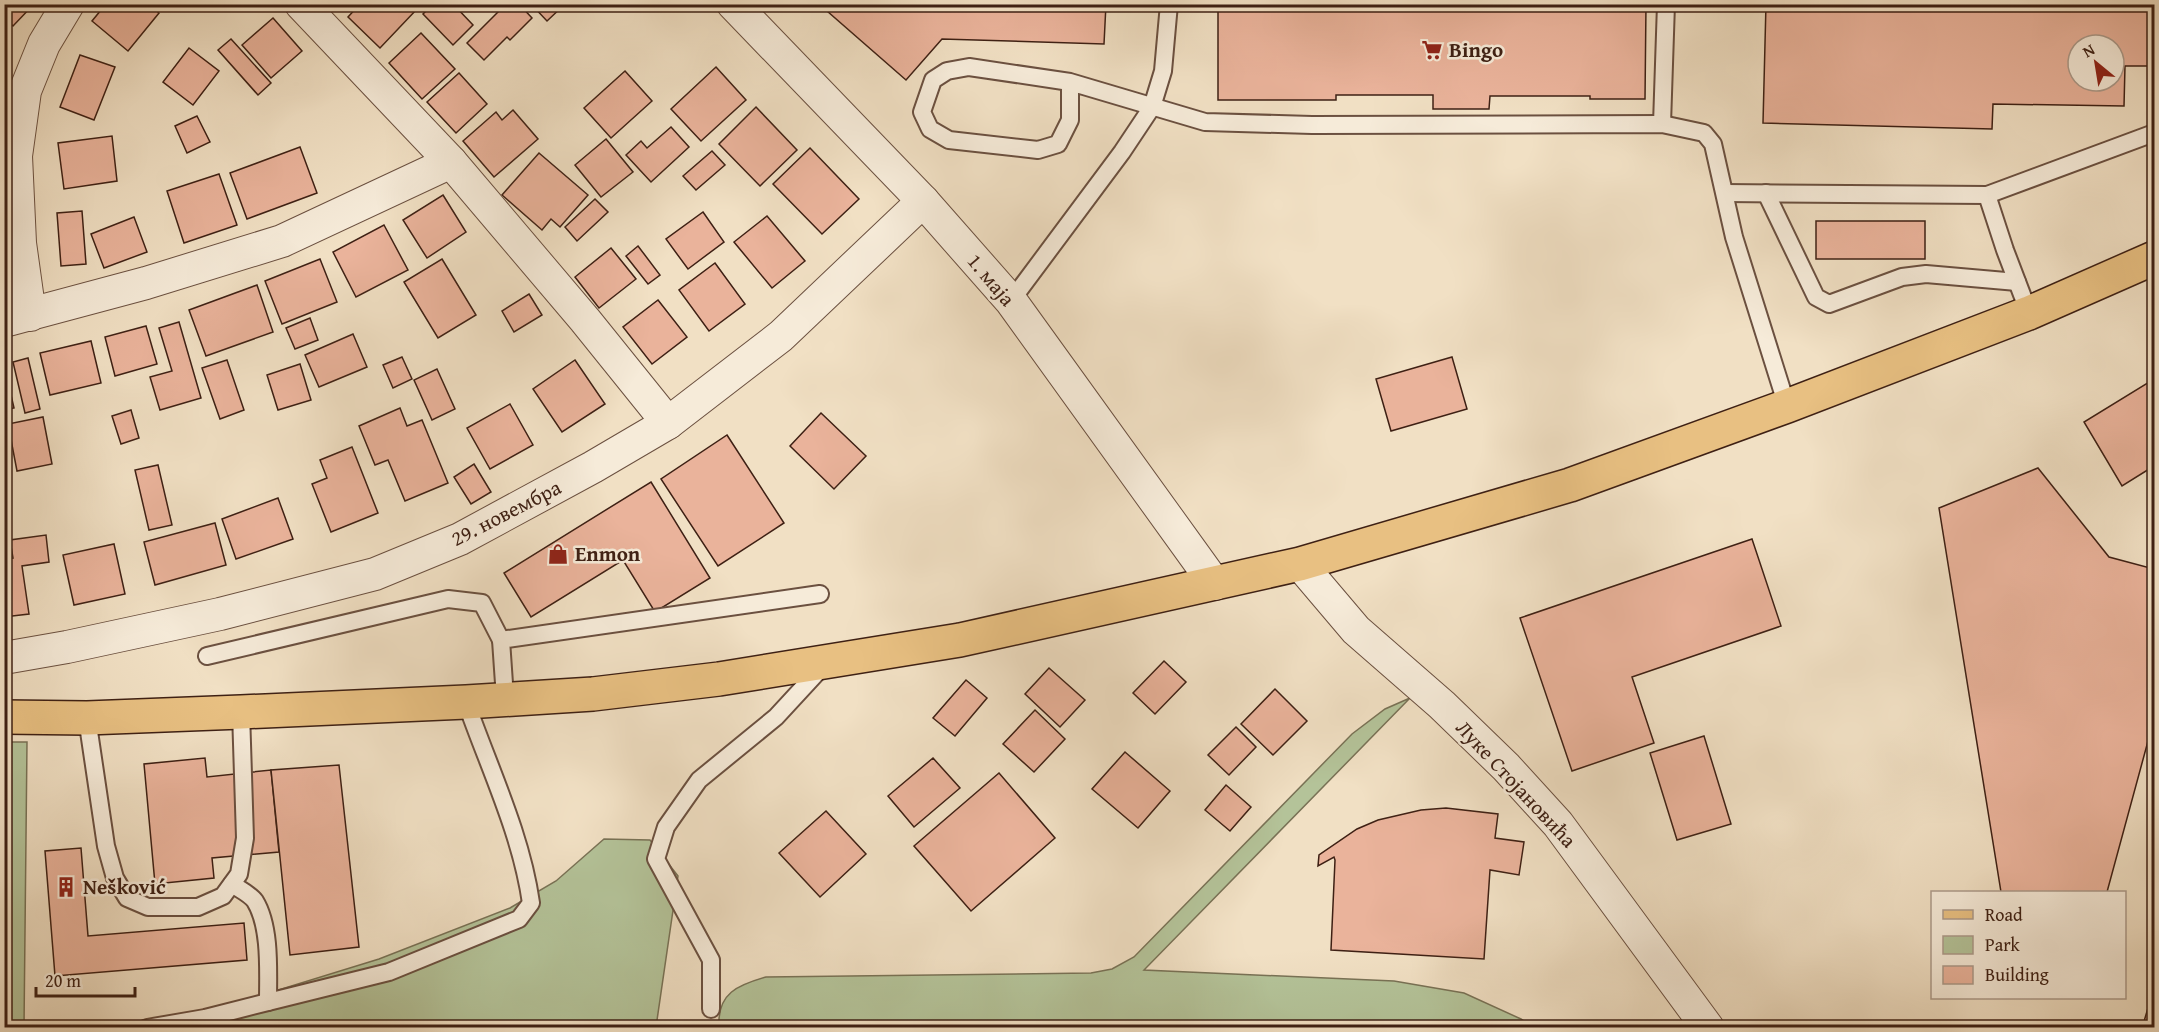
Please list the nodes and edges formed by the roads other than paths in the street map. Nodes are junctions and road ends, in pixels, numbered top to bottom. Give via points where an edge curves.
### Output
1 (68, 4) edge
2 (301, 4) edge
3 (733, 4) edge
4 (1169, 4) edge
5 (1666, 4) edge
6 (1070, 82) junction
7 (1152, 107) junction
8 (1662, 124) junction
9 (2154, 133) edge
10 (451, 162) junction
11 (1725, 193) junction
12 (1766, 194) junction
13 (1988, 195) junction
14 (923, 201) junction
15 (2154, 258) edge
16 (2017, 282) junction
17 (1011, 302) junction
18 (2029, 313) junction
19 (17, 318) edge
20 (1787, 406) junction
21 (668, 423) junction
22 (1300, 564) junction
23 (1215, 584) junction
24 (820, 594) dead end
25 (501, 640) junction
26 (207, 656) dead end
27 (4, 658) edge
28 (827, 662) junction
29 (505, 698) junction
30 (466, 702) junction
31 (241, 712) junction
32 (4, 717) edge
33 (87, 718) junction
34 (232, 884) junction
35 (268, 1002) junction
36 (711, 1009) dead end
37 (147, 1028) edge
38 (1708, 1028) edge

1 - 19 street via 25,91 16,156 20,243
2 - 10 street
3 - 14 street, 1. маја
4 - 7 lane via 1163,71
5 - 8 lane
6 - 6 lane via 1070,120 1058,144 1038,150 948,140 930,129 922,112 933,80 947,71 969,67
6 - 7 lane
7 - 8 lane via 1205,122
7 - 17 lane
8 - 11 lane via 1704,133 1713,144
9 - 13 lane
10 - 19 street via 282,241
10 - 21 street
11 - 12 lane
11 - 20 lane via 1734,237
12 - 13 lane
12 - 16 lane via 1816,297 1829,304 1902,277 1926,274
13 - 16 lane
14 - 17 street, 1. маја
14 - 21 street, 29. новембра via 781,336
15 - 18 main road
16 - 18 lane
17 - 23 street, 1. маја
18 - 20 main road
20 - 22 main road via 1570,485
21 - 27 street, 29. новембра via 460,539 375,574 220,614
22 - 23 main road
22 - 38 street, Луке Стојановића via 1356,630 1442,705 1558,824
23 - 28 main road via 960,640
24 - 25 lane
25 - 26 lane via 482,603 448,599
25 - 29 lane
28 - 29 main road via 616,691
28 - 36 lane via 776,717 699,780 666,827 656,859 711,960
29 - 30 main road
30 - 31 main road
30 - 35 lane via 526,869 531,903 519,919 389,972
31 - 33 main road
31 - 34 lane via 245,838 240,874
32 - 33 main road
33 - 34 lane via 106,846 115,878 128,897 148,907 198,907 223,896
34 - 35 lane via 254,900 262,923
35 - 37 lane

